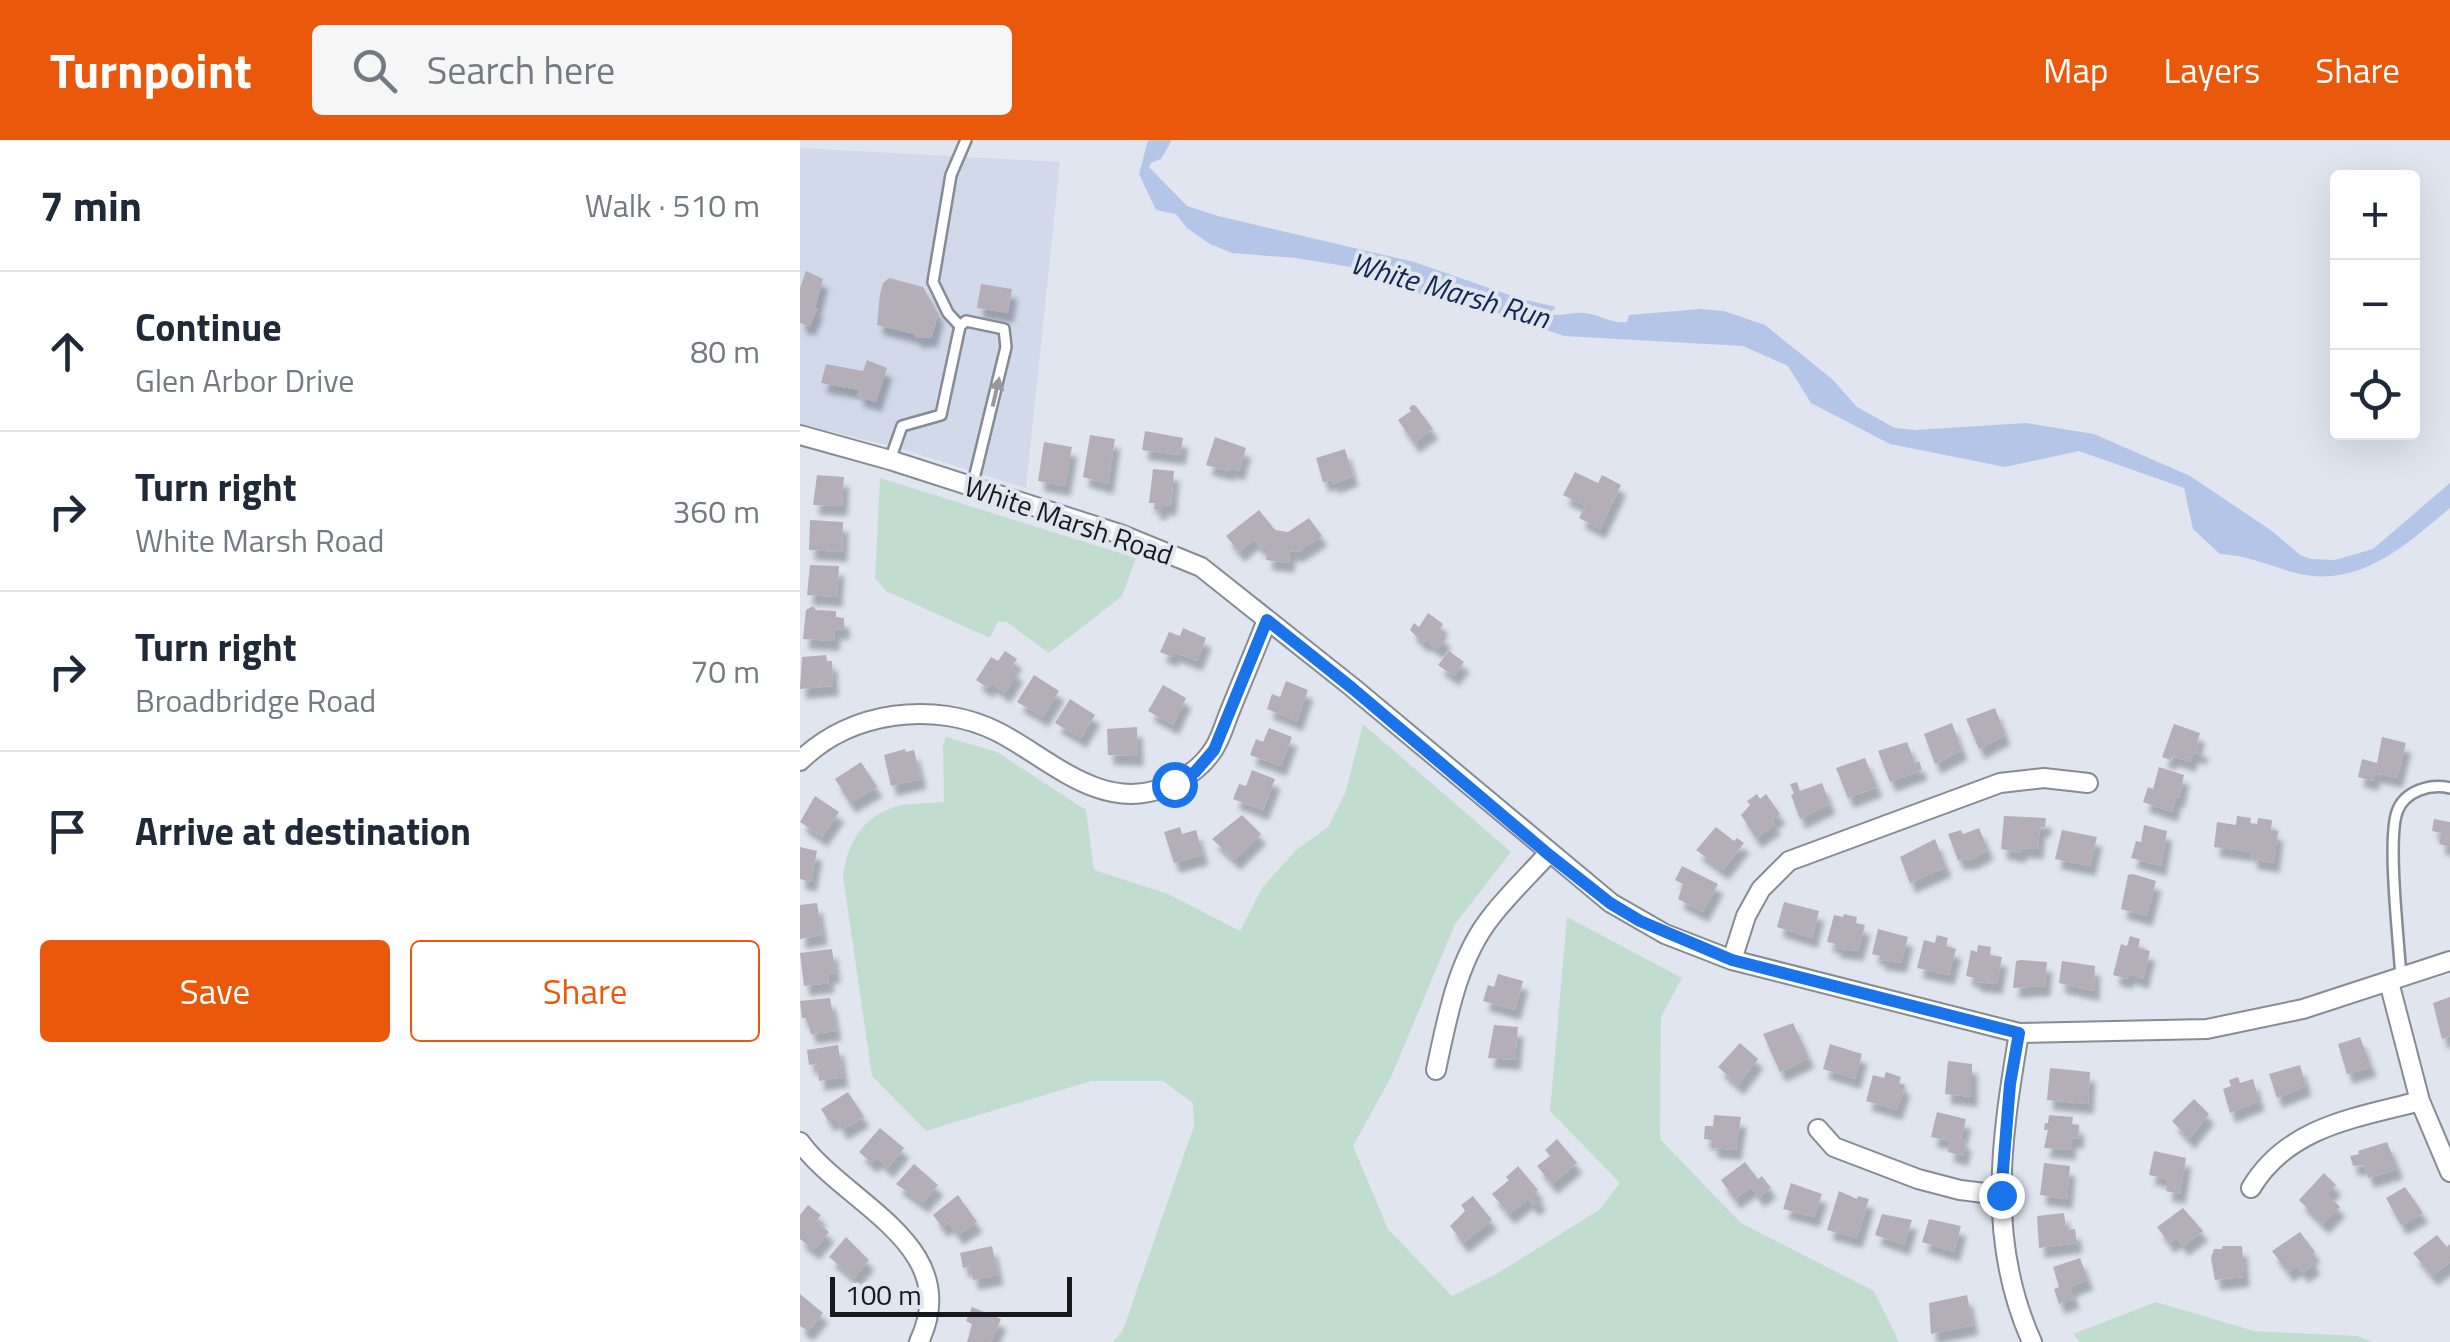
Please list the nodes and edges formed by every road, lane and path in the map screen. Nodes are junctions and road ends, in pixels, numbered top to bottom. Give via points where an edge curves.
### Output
1 (966, 140) edge
2 (960, 326) junction
3 (800, 435) edge
4 (890, 460) junction
5 (972, 486) junction
6 (1267, 620) junction
7 (801, 757) edge
8 (2088, 784) dead end
9 (2450, 788) edge
10 (1548, 854) junction
11 (1732, 960) junction
12 (2450, 961) edge
13 (2395, 980) junction
14 (2019, 1033) junction
15 (1436, 1070) dead end
16 (2420, 1102) junction
17 (1818, 1128) dead end
18 (800, 1142) edge
19 (2450, 1172) edge
20 (2252, 1188) dead end
21 (2001, 1195) junction
22 (919, 1342) edge
23 (2032, 1342) edge

1 - 2 lane via 950,175 933,282
2 - 4 lane via 941,415 902,426
5 -> 2 lane via 1007,337 1004,329 966,321
3 - 4 street, White Marsh Road
4 - 5 street, White Marsh Road
5 - 6 street, White Marsh Road via 1166,550 1201,567
6 - 7 street via 1214,750 1195,772 1150,793 1099,788 996,731 946,716 880,718 844,730
6 - 10 street, White Marsh Road
8 - 11 street via 2044,778 2000,784 1789,861 1761,889
9 - 13 lane via 2426,787 2398,810
10 - 11 street, White Marsh Road via 1640,921
10 - 15 street via 1489,919 1466,961
11 - 14 street, White Marsh Road
12 - 13 street, White Marsh Road
13 - 14 street, White Marsh Road via 2208,1029
13 - 16 street
14 - 21 street
16 - 19 street
16 - 20 street via 2316,1129 2264,1166
17 - 21 street via 1834,1147 1918,1179
18 - 22 street via 919,1257 929,1314
21 - 23 street via 2011,1290

